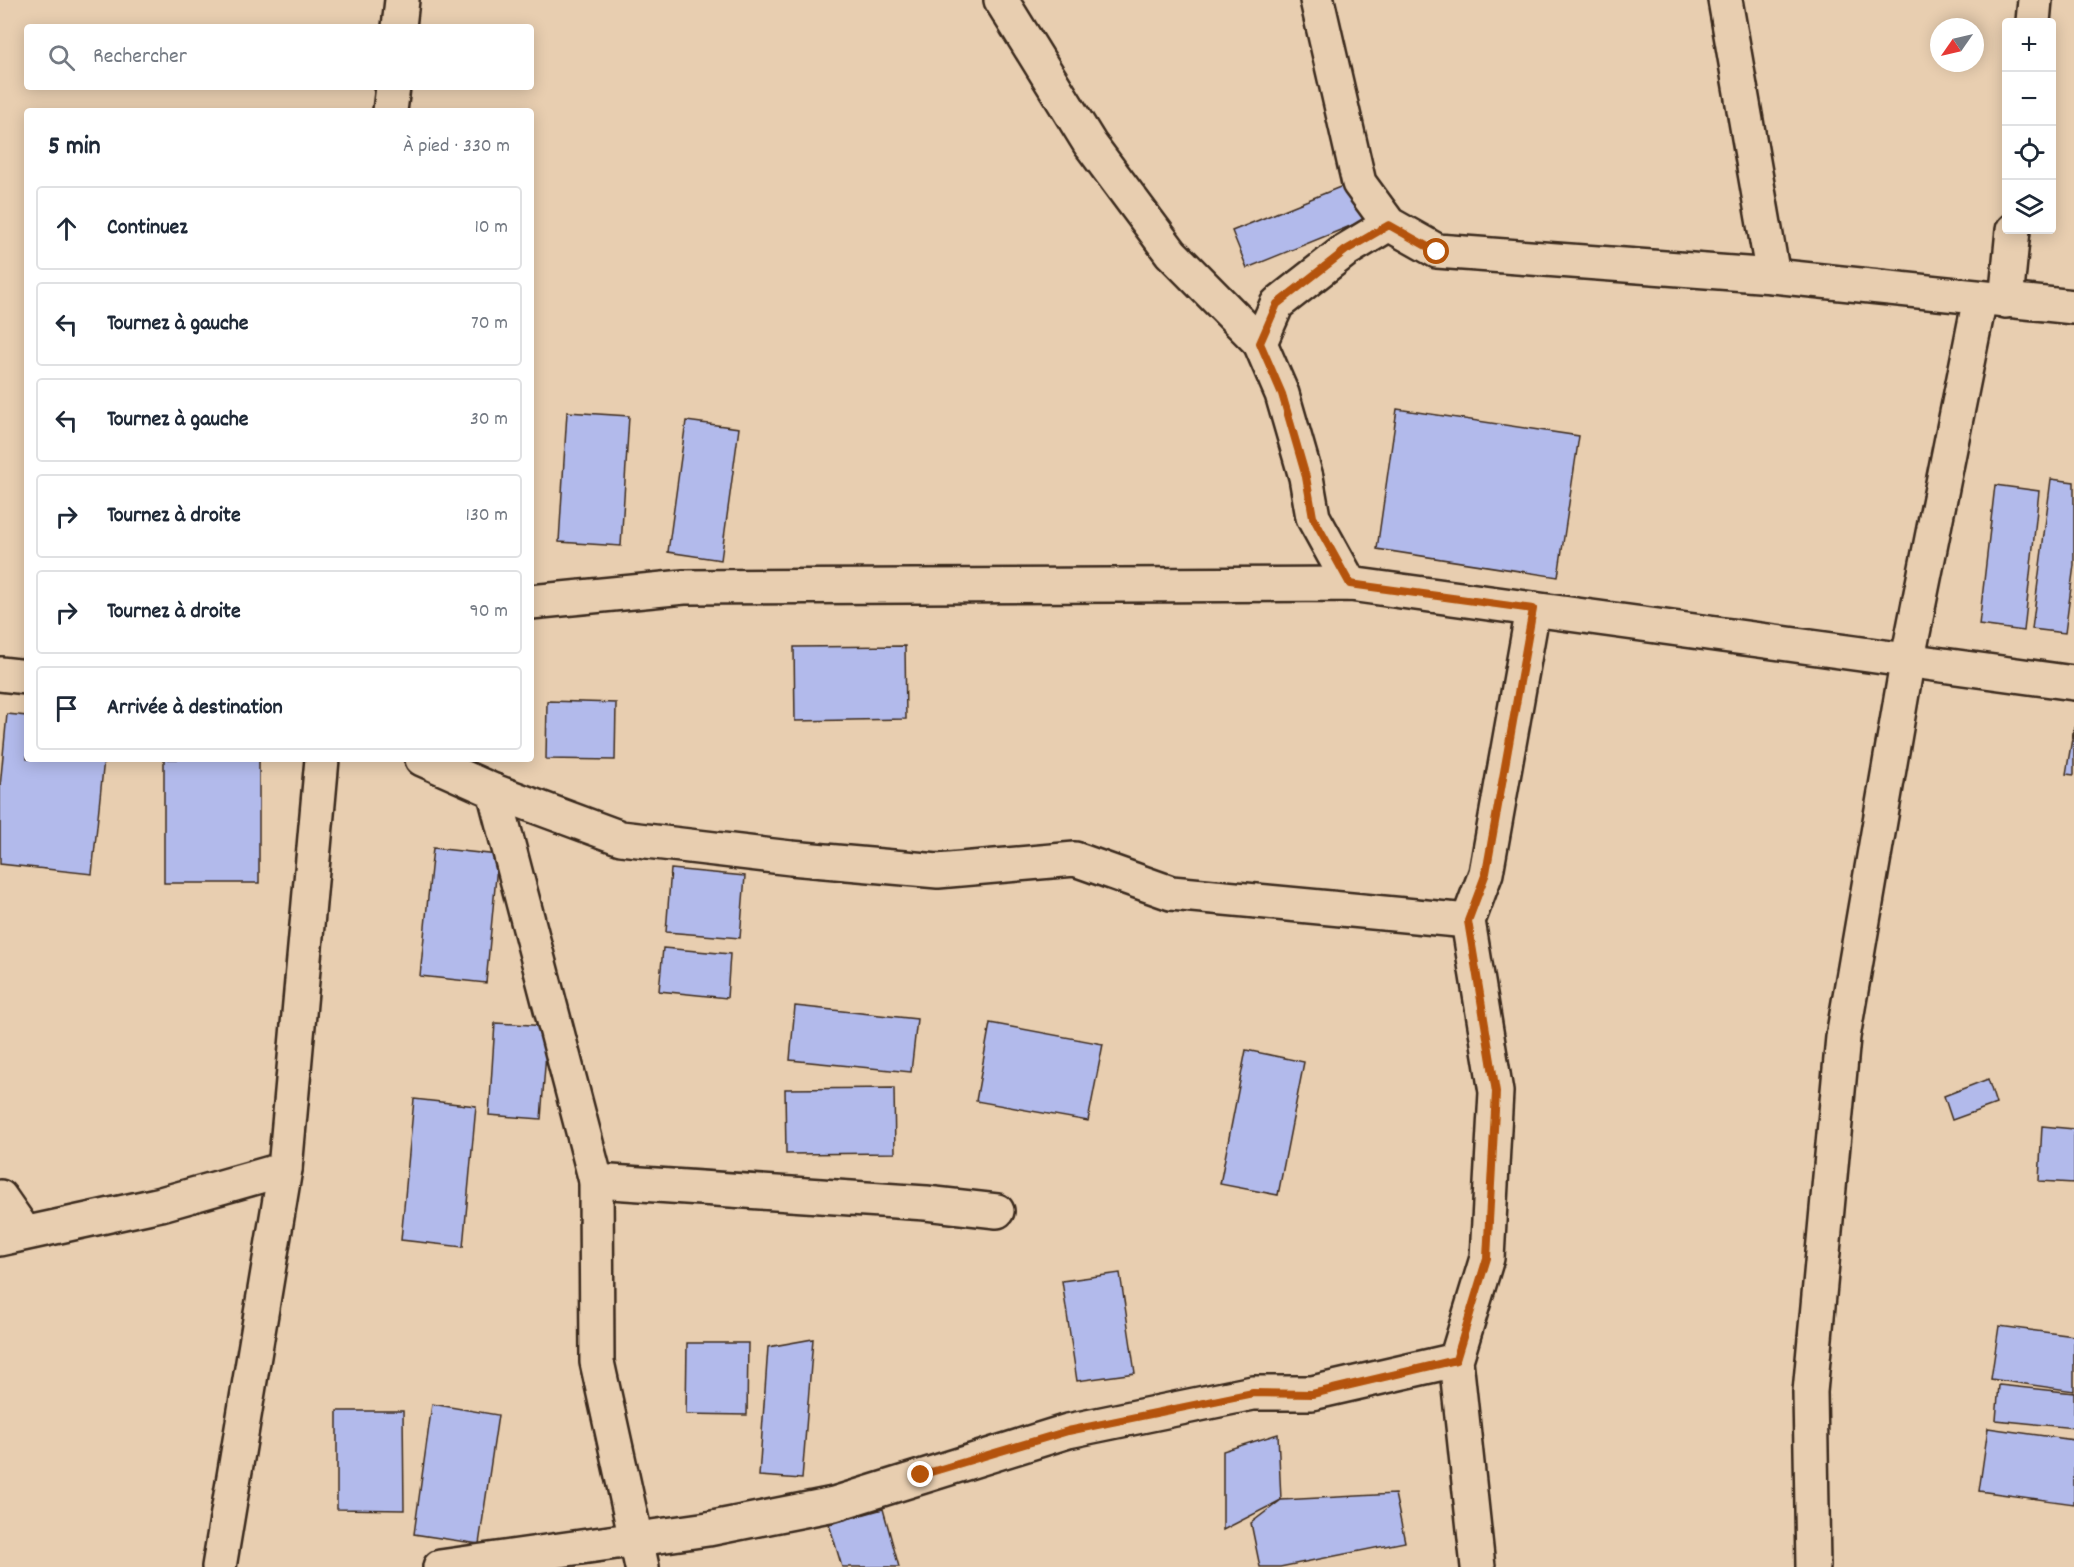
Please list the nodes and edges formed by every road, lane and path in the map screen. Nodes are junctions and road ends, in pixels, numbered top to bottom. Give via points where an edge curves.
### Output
1 (402, 0) edge
2 (1001, 0) edge
3 (1317, 0) edge
4 (1725, 0) edge
5 (2035, 0) edge
6 (2033, 18) edge
7 (399, 24) edge
8 (393, 90) edge
9 (390, 108) edge
10 (1389, 225) junction
11 (2012, 234) edge
12 (1773, 276) junction
13 (1993, 299) junction
14 (2074, 307) edge
15 (1260, 343) junction
16 (1350, 584) junction
17 (534, 602) edge
18 (1533, 609) junction
19 (1908, 658) junction
20 (0, 674) edge
21 (24, 677) edge
22 (2074, 683) edge
23 (322, 762) edge
24 (429, 762) edge
25 (494, 791) junction
26 (1468, 921) junction
27 (285, 1169) junction
28 (596, 1181) junction
29 (0, 1197) edge
30 (998, 1211) dead end
31 (12, 1236) edge
32 (1456, 1360) junction
33 (638, 1553) edge
34 (219, 1567) edge
35 (440, 1567) edge
36 (1478, 1567) edge
37 (1813, 1567) edge

1 - 7 street
2 - 15 street via 1090,144 1172,254
3 - 10 street via 1359,183
4 - 12 street
5 - 6 street
8 - 9 street
10 - 12 street via 1437,252
10 - 15 street via 1346,250 1277,304
11 - 13 street
12 - 13 street
13 - 14 street
13 - 19 street
15 - 16 street via 1282,394 1313,517
16 - 17 street via 684,587
16 - 18 street
18 - 19 street
18 - 26 street via 1486,873
19 - 22 street
19 - 37 street via 1843,1037 1810,1392
20 - 21 street
23 - 27 street
24 - 25 street
25 - 26 street via 621,838 938,871 1075,859 1171,893
25 - 28 street
26 - 32 street via 1496,1092 1487,1258
27 - 31 street via 161,1204
27 - 34 street
28 - 30 street
28 - 33 street via 597,1362
29 - 31 street
32 - 33 street via 1312,1394 1253,1393 1068,1431 834,1504 708,1529
32 - 36 street
33 - 35 street

